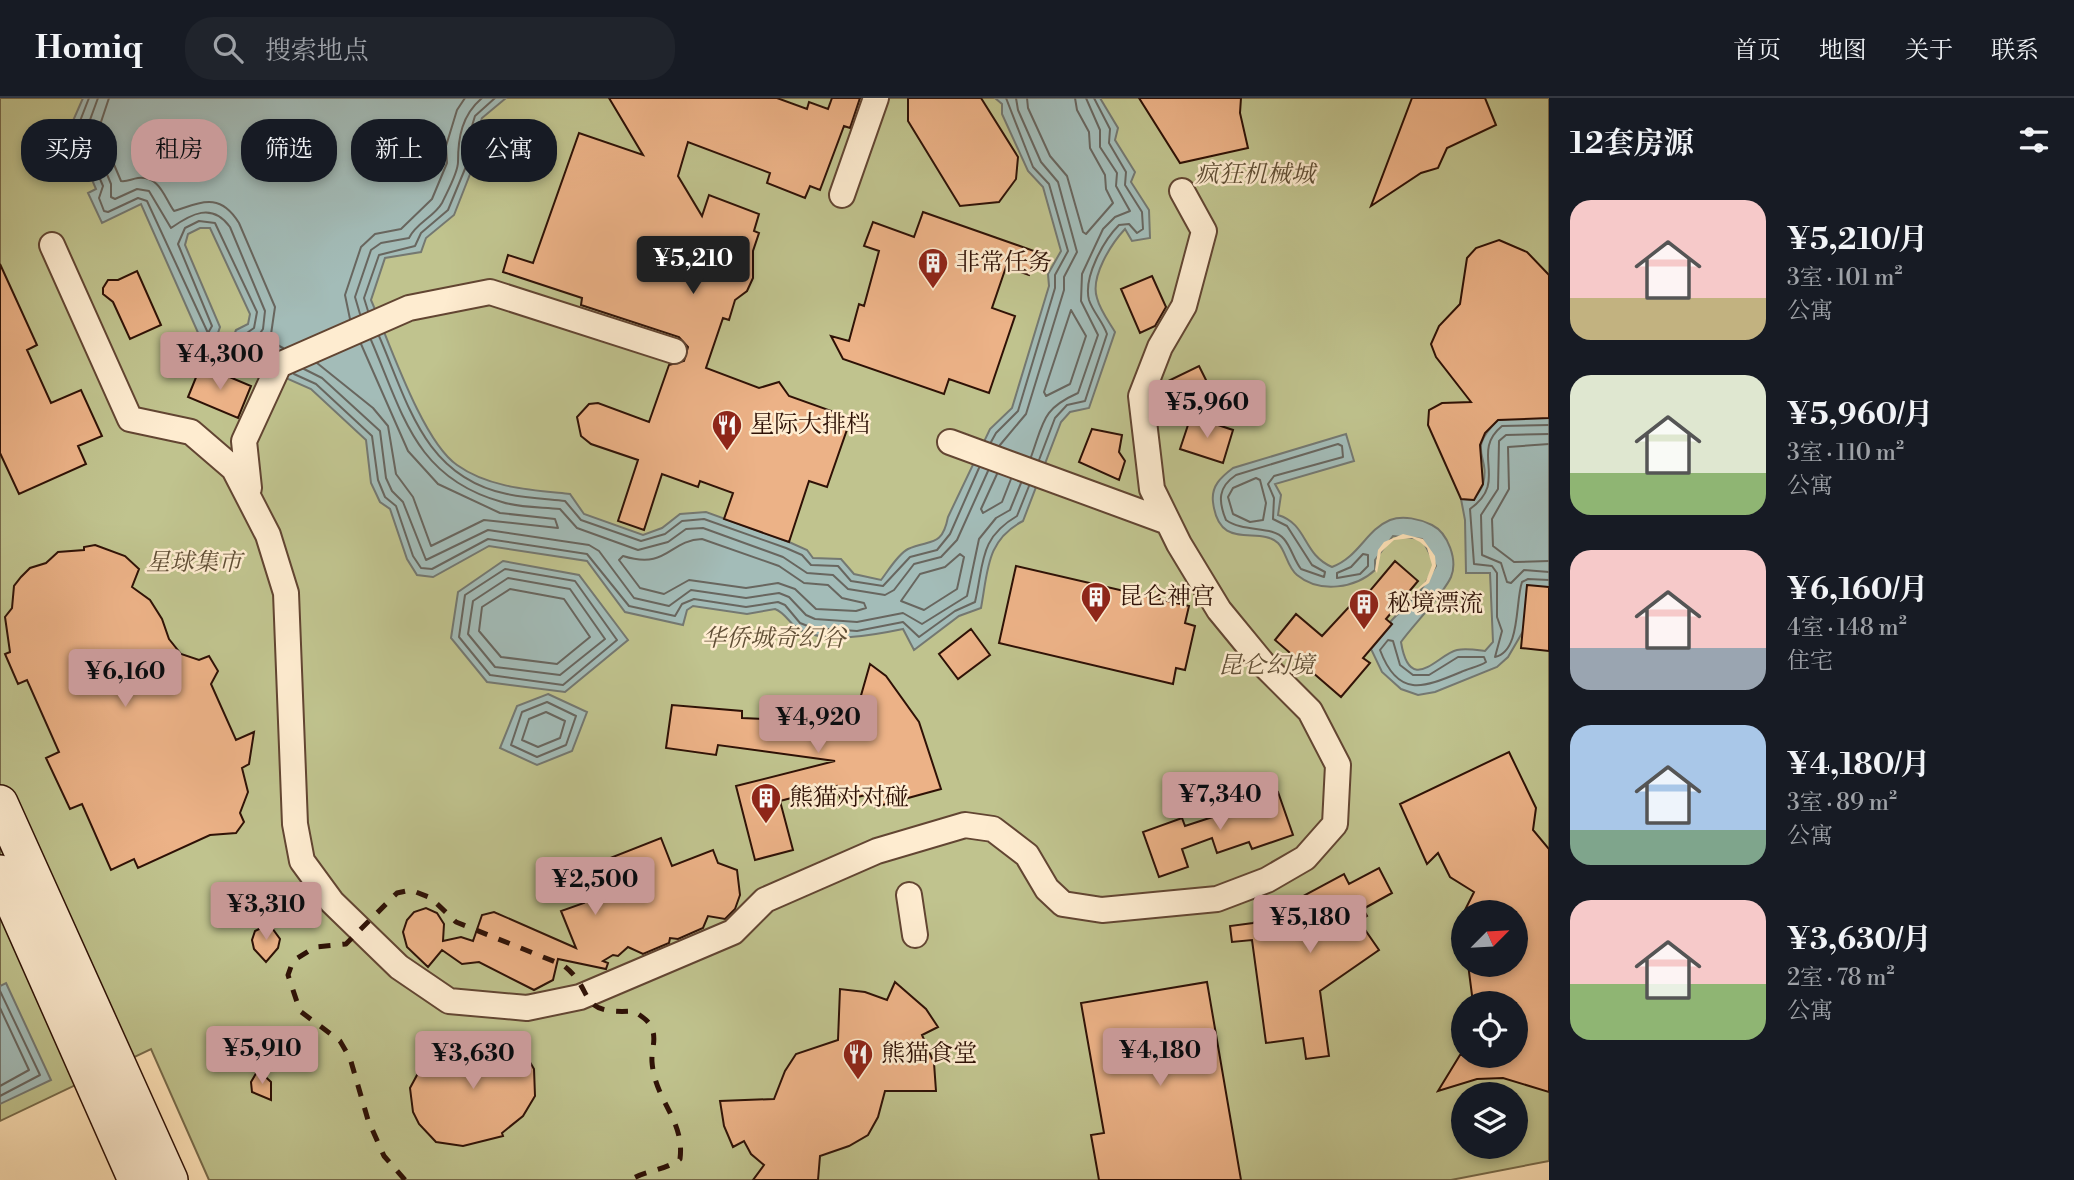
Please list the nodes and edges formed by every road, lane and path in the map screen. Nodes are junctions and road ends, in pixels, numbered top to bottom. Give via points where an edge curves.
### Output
1 (876, 98) edge
2 (1182, 191) dead end
3 (842, 195) dead end
4 (52, 246) dead end
5 (674, 351) dead end
6 (950, 442) dead end
7 (251, 503) junction
8 (1168, 522) junction
9 (0, 803) edge
10 (0, 873) edge
11 (909, 895) dead end
12 (915, 935) dead end
13 (136, 1180) edge
14 (170, 1180) edge

1 - 3 street
2 - 8 street via 1204,231 1184,306 1160,347 1140,396 1152,489
4 - 7 street via 130,419 191,432 233,469
5 - 7 street via 491,292 409,308 279,365 244,441
6 - 8 street
7 - 8 street via 268,535 286,593 295,824 302,861 332,902 399,967 449,1001 527,1008 580,997 733,932 765,900 877,851 965,825 993,829 1027,855 1063,904 1102,911 1217,899 1267,880 1305,858 1335,824 1338,765 1310,710 1265,666 1219,610
9 - 14 street
10 - 13 street
11 - 12 street

